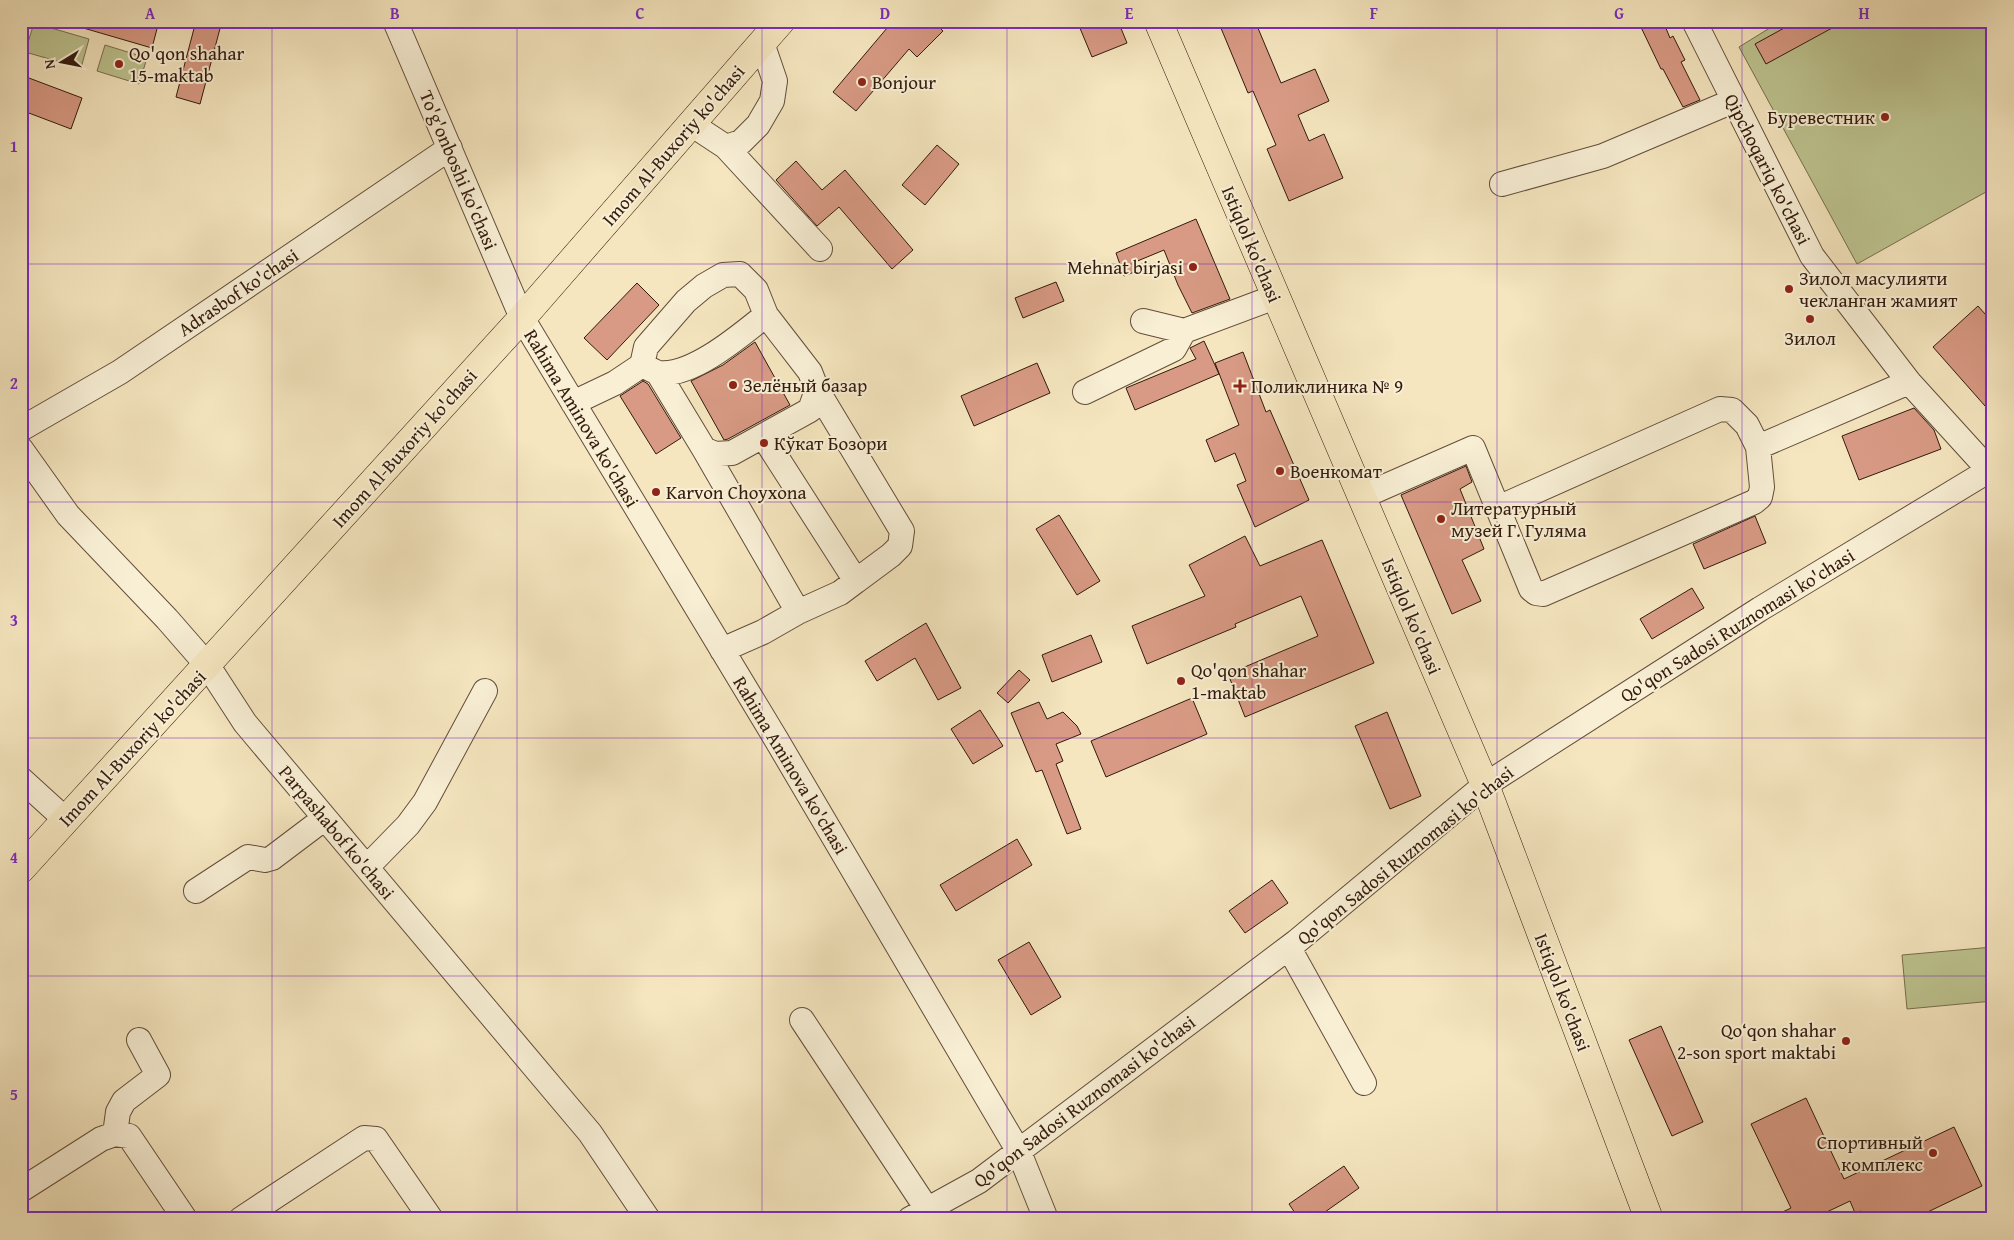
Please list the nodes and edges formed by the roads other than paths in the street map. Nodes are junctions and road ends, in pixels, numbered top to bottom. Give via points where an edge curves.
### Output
1 (395, 21) edge
2 (781, 21) edge
3 (1158, 21) edge
4 (1694, 21) edge
5 (762, 43) junction
6 (1733, 101) junction
7 (691, 124) junction
8 (726, 147) junction
9 (450, 148) junction
10 (1502, 184) dead end
11 (820, 249) dead end
12 (1275, 297) junction
13 (766, 315) junction
14 (522, 318) junction
15 (1143, 321) dead end
16 (1184, 331) junction
17 (650, 369) junction
18 (1909, 382) junction
19 (817, 390) junction
20 (1085, 392) dead end
21 (573, 403) junction
22 (21, 429) edge
23 (763, 436) junction
24 (1758, 447) junction
25 (21, 449) edge
26 (704, 449) junction
27 (1991, 469) edge
28 (1361, 497) junction
29 (1498, 508) junction
30 (856, 581) junction
31 (798, 612) junction
32 (722, 650) junction
33 (208, 666) junction
34 (485, 690) dead end
35 (21, 779) edge
36 (1485, 785) junction
37 (326, 818) junction
38 (66, 820) junction
39 (367, 867) junction
40 (21, 870) edge
41 (196, 891) dead end
42 (1289, 948) junction
43 (802, 1020) dead end
44 (139, 1040) dead end
45 (1364, 1083) dead end
46 (115, 1134) junction
47 (1019, 1152) junction
48 (21, 1190) edge
49 (919, 1214) edge
50 (185, 1219) edge
51 (241, 1219) edge
52 (431, 1219) edge
53 (648, 1219) edge
54 (1046, 1219) edge
55 (1649, 1219) edge

1 - 9 street, To'g'onboshi ko'chasi
2 - 5 main road, Imom Al-Buxoriy ko'chasi
3 - 12 main road, Istiqlol ko'chasi
4 - 6 street, Qipchoqariq ko'chasi
5 - 7 main road, Imom Al-Buxoriy ko'chasi
5 - 8 street via 775,81 772,101 758,125 741,142
6 - 10 street via 1603,156
6 - 18 street, Qipchoqariq ko'chasi via 1812,256
7 - 8 street
7 - 14 main road, Imom Al-Buxoriy ko'chasi
8 - 11 street
9 - 14 street, To'g'onboshi ko'chasi
9 - 22 street, Adrasbof ko'chasi via 120,372
12 - 16 street
12 - 28 main road, Istiqlol ko'chasi
13 - 17 street via 725,346 681,372
13 - 17 street via 756,290 740,274 723,275 686,301 646,347
13 - 19 street via 810,372
14 - 21 street, Rahima Aminova ko'chasi
14 - 33 main road, Imom Al-Buxoriy ko'chasi
15 - 16 street
16 - 20 street via 1174,349
17 - 21 street
17 - 26 street
18 - 24 street
18 - 27 street, Qipchoqariq ko'chasi
19 - 23 street via 810,410
19 - 30 street via 902,531 900,546
21 - 32 street, Rahima Aminova ko'chasi
23 - 26 street via 732,453 715,454
23 - 30 street
24 - 29 street via 1747,425 1732,410 1720,408
24 - 29 street via 1762,487 1760,497 1754,502 1543,594 1531,589
25 - 33 street, Parpashabof ko'chasi via 68,516
26 - 31 street
27 - 36 street, Qo'qon Sadosi Ruznomasi ko'chasi via 1760,609
28 - 29 street via 1473,448
28 - 36 main road, Istiqlol ko'chasi
30 - 31 street via 840,593
31 - 32 street
32 - 47 street, Rahima Aminova ko'chasi
33 - 37 street, Parpashabof ko'chasi via 245,723
33 - 38 main road, Imom Al-Buxoriy ko'chasi
34 - 39 street via 425,802 408,825
35 - 38 street
36 - 42 street, Qo'qon Sadosi Ruznomasi ko'chasi
36 - 55 main road, Istiqlol ko'chasi
37 - 39 street, Parpashabof ko'chasi
37 - 41 street via 272,858 248,857
38 - 40 main road, Imom Al-Buxoriy ko'chasi
39 - 53 street, Parpashabof ko'chasi via 590,1133
42 - 45 street
42 - 47 street, Qo'qon Sadosi Ruznomasi ko'chasi
43 - 49 street
44 - 46 street via 158,1075 124,1101 118,1112
46 - 48 street via 101,1138
46 - 50 street via 129,1136
47 - 49 street, Qo'qon Sadosi Ruznomasi ko'chasi via 979,1181
47 - 54 street, Rahima Aminova ko'chasi
51 - 52 street via 364,1138 376,1139

